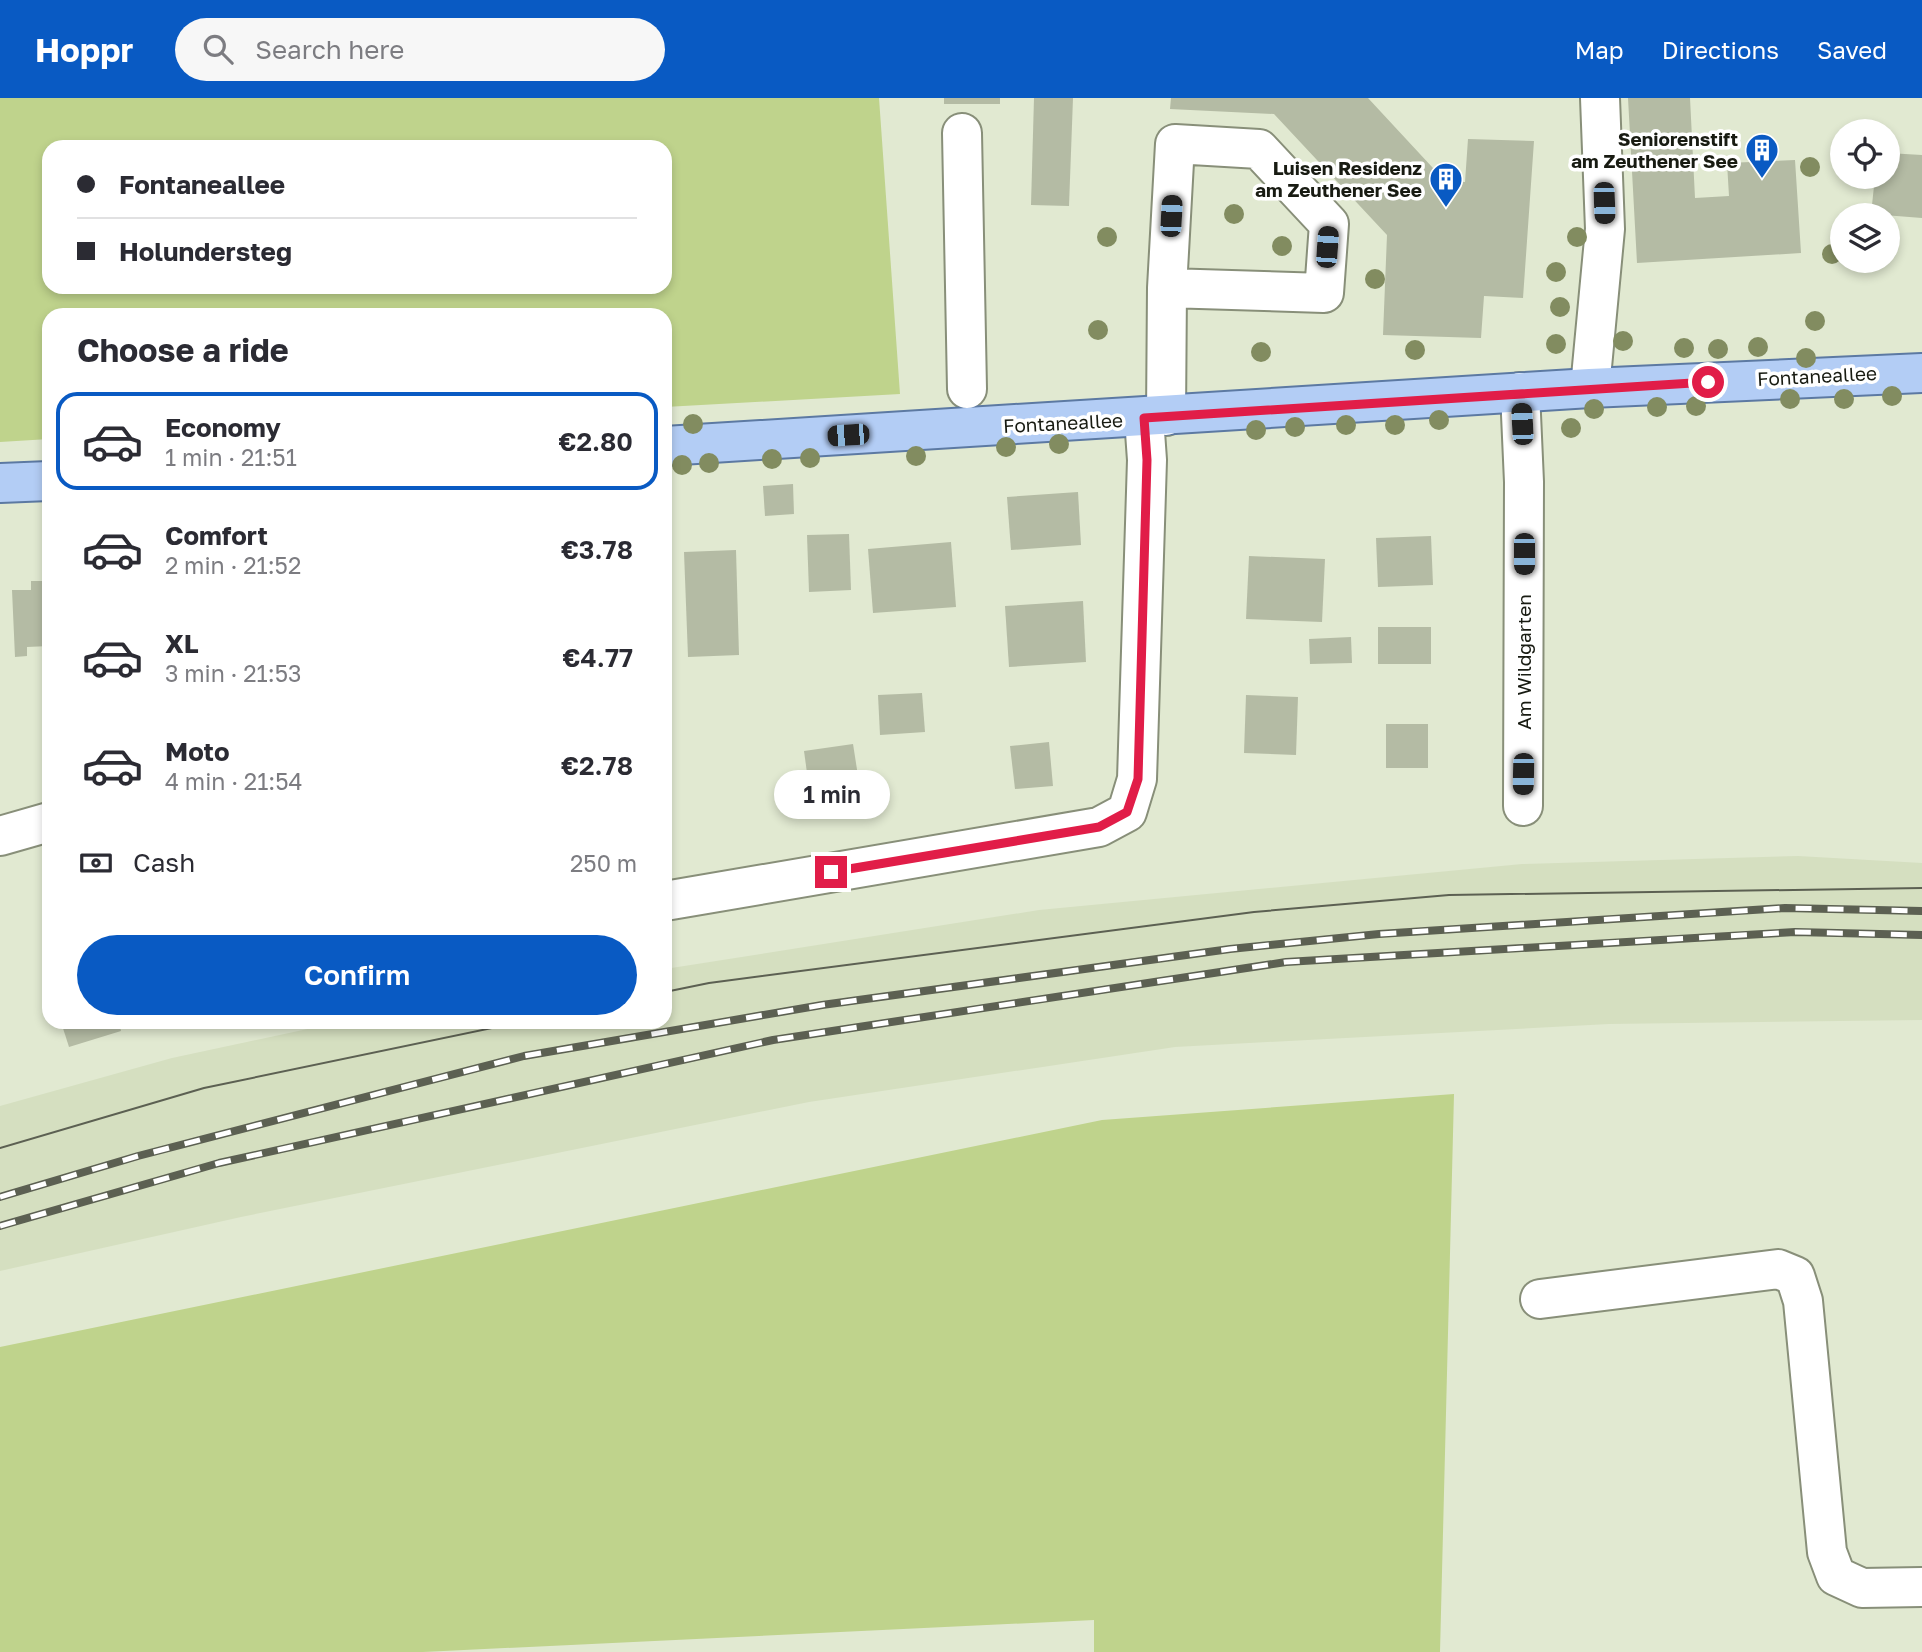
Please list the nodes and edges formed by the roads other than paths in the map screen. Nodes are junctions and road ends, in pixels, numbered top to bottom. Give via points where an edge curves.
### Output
1 (1600, 98) edge
2 (962, 134) dead end
3 (1167, 288) junction
4 (1922, 373) edge
5 (1590, 388) junction
6 (967, 389) dead end
7 (1520, 392) junction
8 (1155, 417) junction
9 (672, 446) edge
10 (42, 481) edge
11 (0, 483) edge
12 (1523, 806) dead end
13 (42, 824) edge
14 (0, 836) edge
15 (672, 900) edge
16 (1540, 1299) dead end
17 (1922, 1587) edge

1 - 5 street via 1605,229
2 - 6 street
3 - 3 street via 1175,144 1259,149 1329,224 1324,293
3 - 8 street
4 - 5 main road, Fontaneallee
5 - 7 main road, Fontaneallee
7 - 8 main road, Fontaneallee
7 - 12 street, Am Wildgarten
8 - 9 main road, Fontaneallee
8 - 15 street via 1147,460 1138,779 1127,812 1099,827
10 - 11 main road
13 - 14 street
16 - 17 street via 1778,1269 1796,1276 1803,1301 1827,1552 1836,1576 1862,1588

